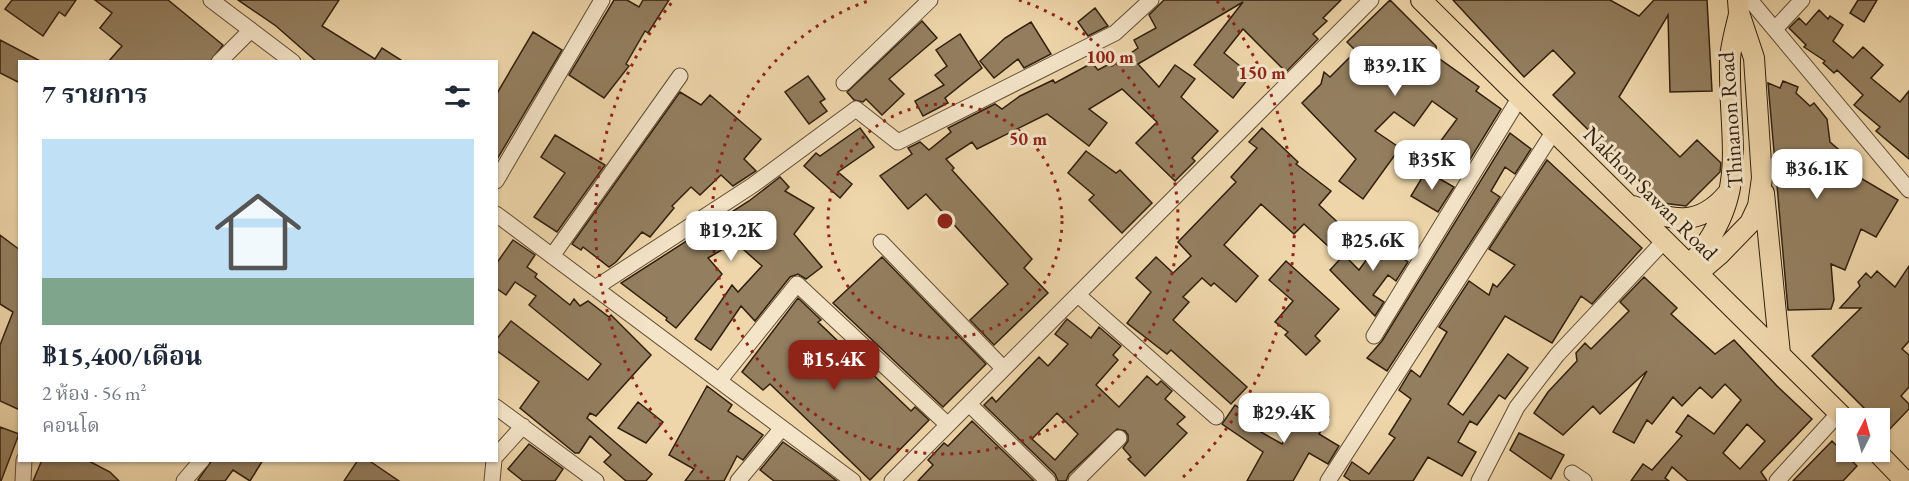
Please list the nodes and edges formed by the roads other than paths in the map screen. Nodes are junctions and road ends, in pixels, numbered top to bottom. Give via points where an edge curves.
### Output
1 (211, 0) edge
2 (602, 0) edge
3 (930, 0) edge
4 (1151, 0) edge
5 (1371, 0) edge
6 (1421, 0) edge
7 (1802, 0) edge
8 (1742, 4) edge
9 (1775, 29) junction
10 (250, 30) junction
11 (221, 60) edge
12 (290, 60) edge
13 (680, 76) dead end
14 (844, 83) dead end
15 (1520, 97) junction
16 (1554, 131) junction
17 (498, 178) edge
18 (1762, 178) junction
19 (1732, 182) junction
20 (1909, 190) edge
21 (1628, 204) junction
22 (498, 216) edge
23 (1665, 240) junction
24 (881, 242) dead end
25 (552, 256) junction
26 (1694, 269) junction
27 (595, 288) junction
28 (1078, 295) junction
29 (1374, 336) dead end
30 (1780, 354) junction
31 (1003, 368) junction
32 (719, 381) junction
33 (969, 404) junction
34 (498, 408) edge
35 (1836, 409) edge
36 (1216, 417) dead end
37 (1836, 423) edge
38 (948, 425) junction
39 (522, 426) junction
40 (782, 428) junction
41 (1119, 438) dead end
42 (498, 454) edge
43 (24, 462) edge
44 (200, 462) edge
45 (1887, 462) edge
46 (23, 481) edge
47 (184, 481) edge
48 (596, 481) edge
49 (738, 481) edge
50 (852, 481) edge
51 (892, 481) edge
52 (1048, 481) edge
53 (1076, 481) edge
54 (1328, 481) edge
55 (1479, 481) edge
56 (1777, 481) edge
57 (1905, 481) edge

1 - 10 street
2 - 17 street
3 - 14 street
4 - 27 street via 1115,33 898,142 856,109 753,185
5 - 28 street
6 - 15 main road, Nakhon Sawan Road
7 - 9 street
8 - 9 street
8 - 18 main road, Thinanon Road via 1754,58
8 - 19 main road, Thinanon Road via 1730,57
9 - 20 street
10 - 11 street
10 - 12 street
13 - 25 street
15 - 16 main road, Nakhon Sawan Road
15 - 29 street
16 - 21 main road, Nakhon Sawan Road
16 - 54 street
18 - 26 main road, Thinanon Road via 1758,206 1750,223 1719,255
18 - 30 main road
19 - 21 main road via 1727,194 1711,210 1692,218 1670,219
19 - 26 main road, Thinanon Road via 1729,200
21 - 23 main road, Nakhon Sawan Road
22 - 25 street
23 - 26 main road, Nakhon Sawan Road
23 - 55 street via 1557,356 1524,398
24 - 31 street
25 - 27 street
26 - 30 main road, Nakhon Sawan Road
27 - 32 street
28 - 31 street
28 - 36 street
30 - 35 main road, Nakhon Sawan Road
31 - 33 street
32 - 38 street via 797,284
32 - 40 street
33 - 38 street
33 - 52 street
34 - 39 street
37 - 56 street
38 - 51 street
39 - 42 street
39 - 48 street
40 - 49 street
40 - 50 street
41 - 53 street
43 - 46 street
44 - 47 street
45 - 57 main road

